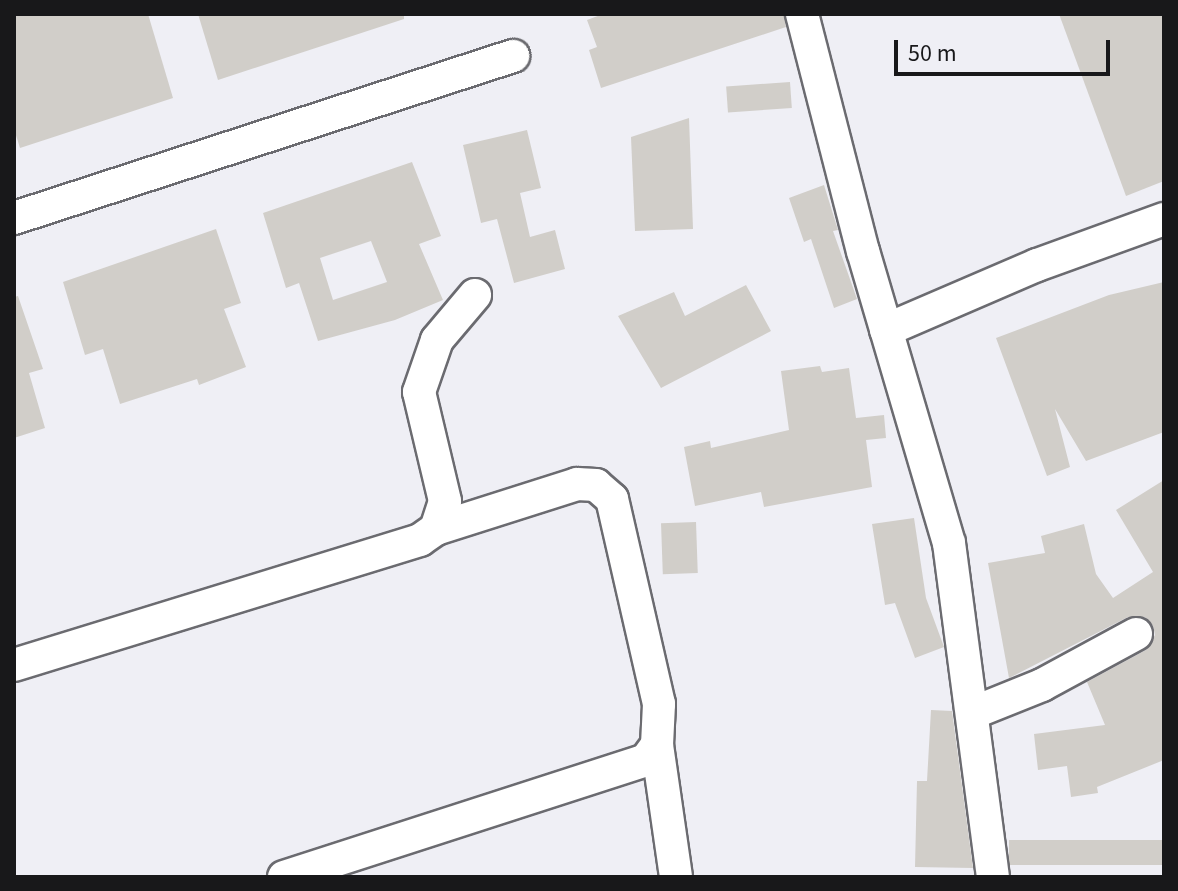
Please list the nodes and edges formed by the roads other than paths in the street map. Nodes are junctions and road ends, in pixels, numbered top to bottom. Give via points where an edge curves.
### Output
1 (802, 14) edge
2 (513, 56) dead end
3 (14, 218) edge
4 (1164, 219) edge
5 (475, 295) dead end
6 (886, 330) junction
7 (436, 529) junction
8 (1136, 634) dead end
9 (14, 665) edge
10 (975, 712) junction
11 (657, 745) junction
12 (284, 877) edge
13 (676, 877) edge
14 (993, 877) edge

1 - 6 street
2 - 3 street
4 - 6 street via 1037,265
5 - 7 street via 437,340 419,392 445,501
6 - 10 street via 949,543
7 - 9 street via 420,540
7 - 11 street via 577,484 596,485 612,499 659,704
8 - 10 street via 1042,685
10 - 14 street
11 - 12 street via 646,760
11 - 13 street

